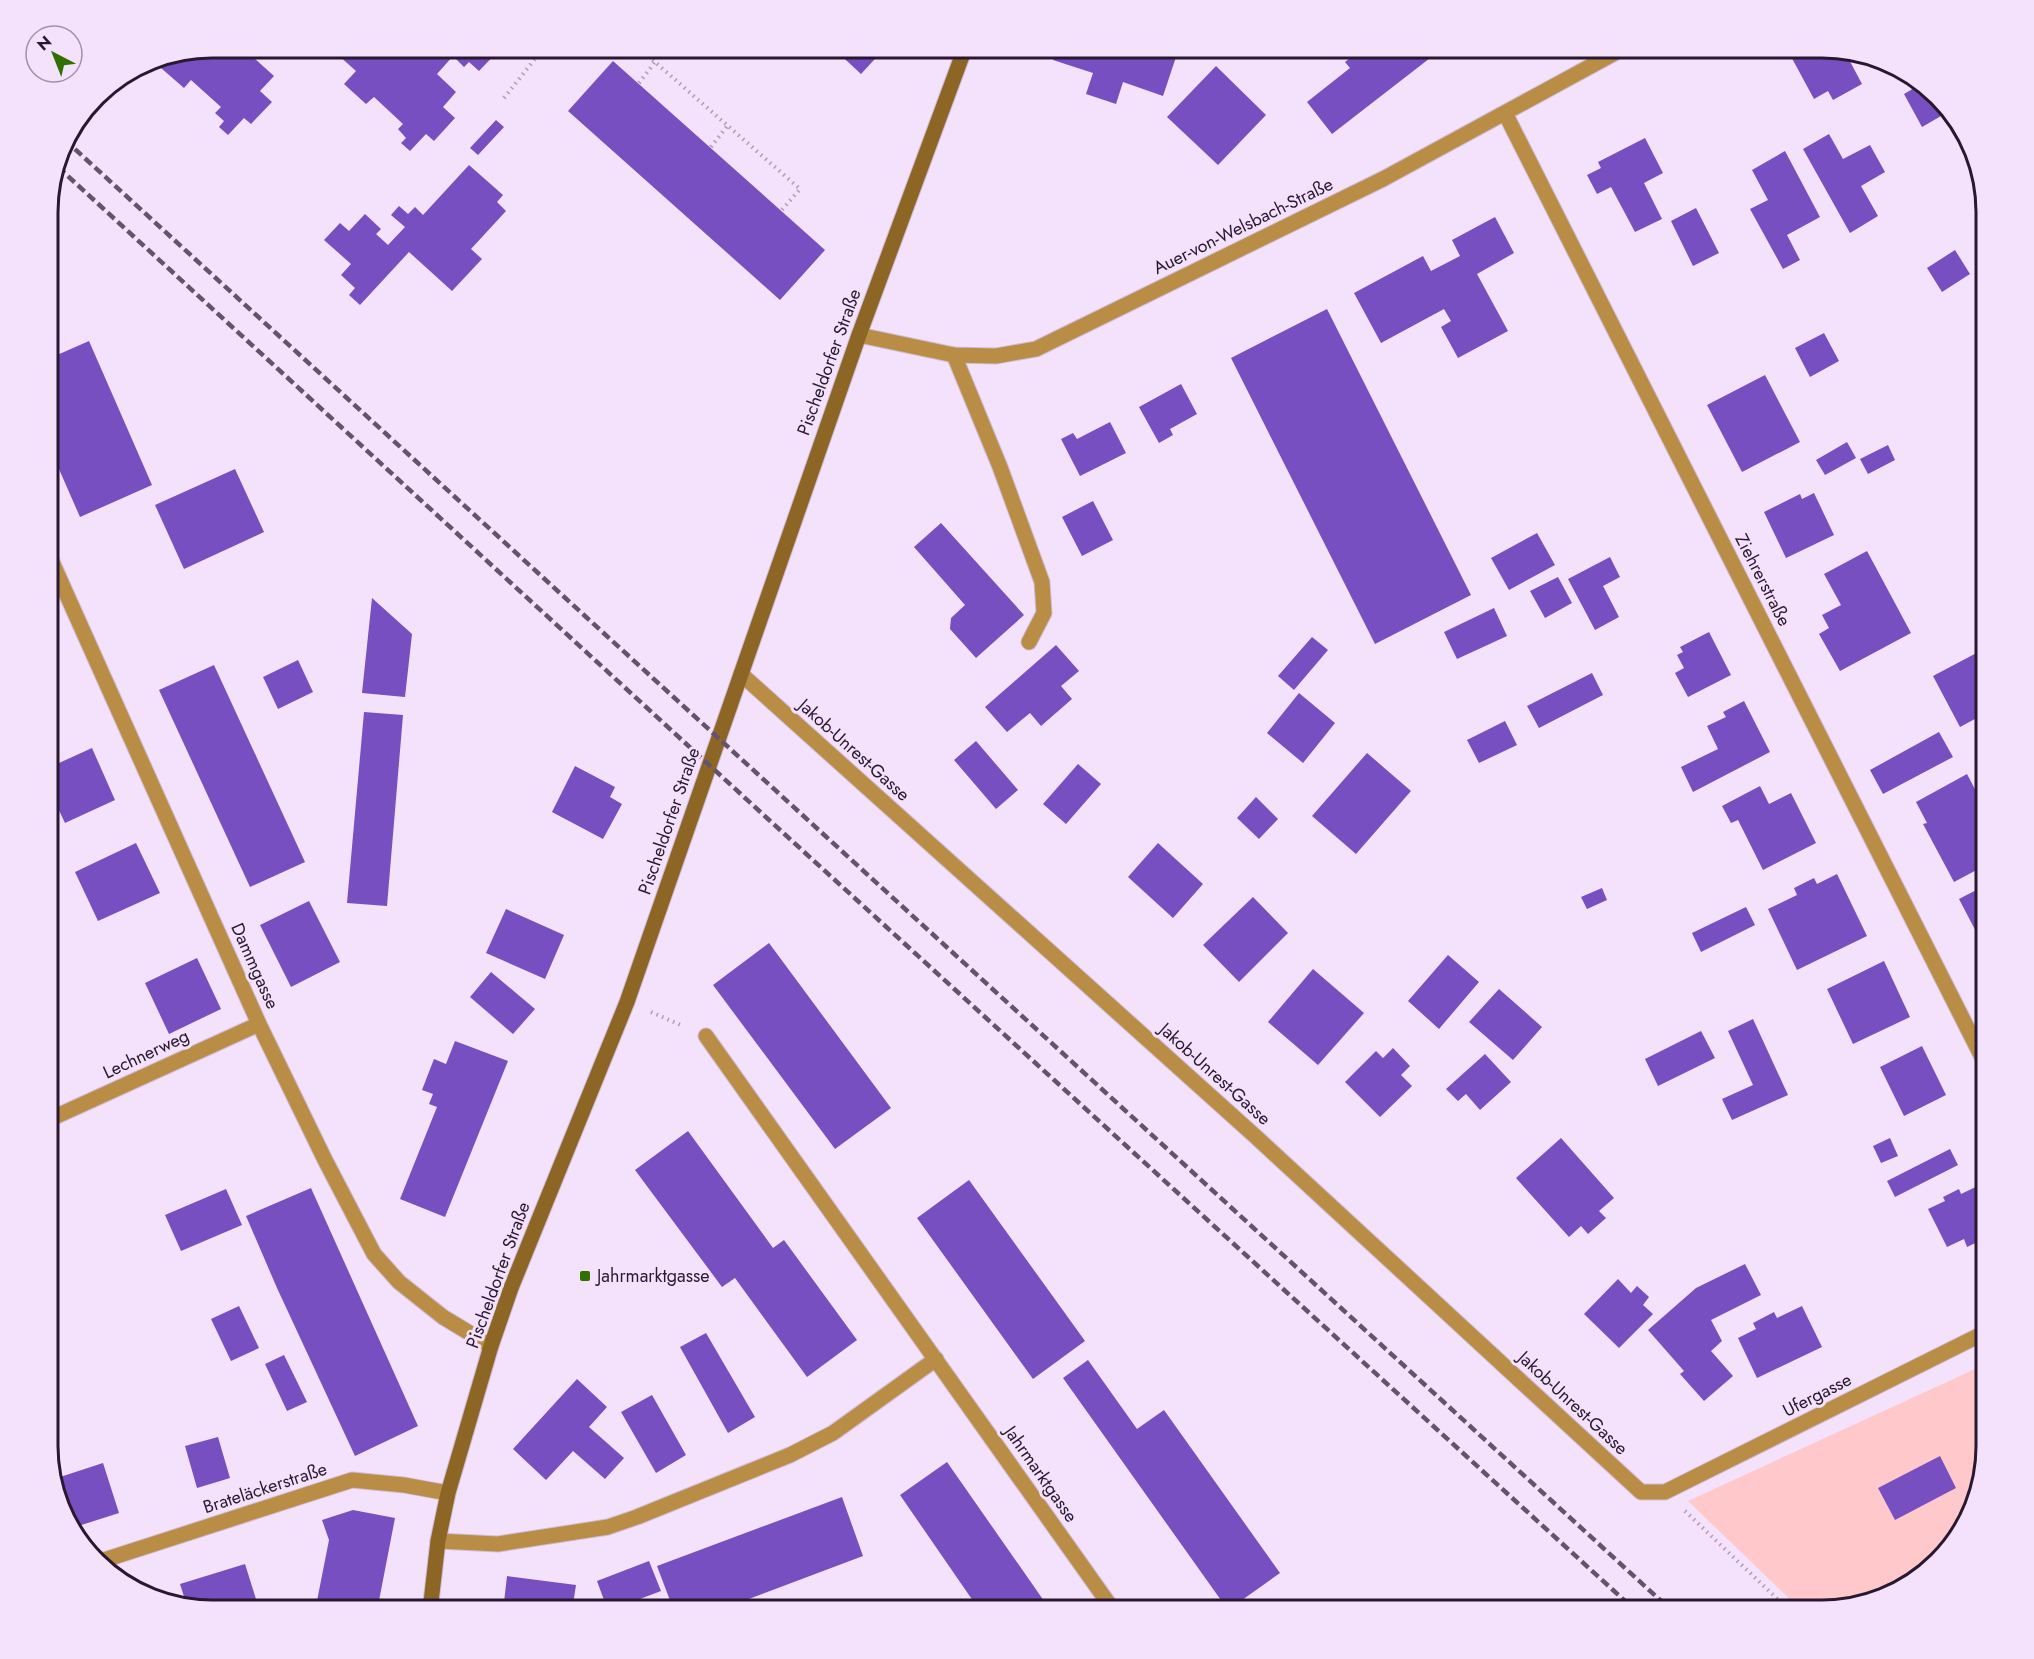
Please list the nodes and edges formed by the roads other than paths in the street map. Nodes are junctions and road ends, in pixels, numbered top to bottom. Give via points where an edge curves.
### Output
1 (961, 58) edge
2 (1606, 58) edge
3 (1505, 113) junction
4 (859, 335) junction
5 (954, 355) junction
6 (59, 578) edge
7 (1029, 642) dead end
8 (741, 674) junction
9 (259, 1024) junction
10 (706, 1036) road end
11 (1976, 1045) edge
12 (59, 1115) edge
13 (1976, 1337) edge
14 (491, 1346) junction
15 (936, 1359) junction
16 (448, 1492) junction
17 (1665, 1492) joint
18 (438, 1541) junction
19 (108, 1559) edge
20 (431, 1600) edge
21 (1106, 1600) edge

1 - 4 main road, Pischeldorfer Straße
2 - 3 street, Auer-von-Welsbach-Straße
3 - 5 street, Auer-von-Welsbach-Straße via 1383,179 1036,349 996,356
3 - 11 street, Ziehrerstraße
4 - 5 street, Auer-von-Welsbach-Straße
4 - 8 main road, Pischeldorfer Straße
5 - 7 street via 1042,582 1044,613
6 - 9 street, Dammgasse
8 - 14 main road, Pischeldorfer Straße via 627,1002
8 - 17 street, Jakob-Unrest-Gasse via 1255,1136 1641,1492
9 - 12 street, Lechnerweg
9 - 14 street, Dammgasse via 375,1254 399,1282 443,1317
10 - 15 street, Jahrmarktgasse
13 - 17 street, Ufergasse
14 - 16 main road, Pischeldorfer Straße
15 - 18 street via 833,1433 779,1460 637,1517 608,1527 498,1544
15 - 21 street, Jahrmarktgasse
16 - 18 main road, Pischeldorfer Straße
16 - 19 street, Brateläckerstraße via 352,1480
18 - 20 main road, Pischeldorfer Straße

